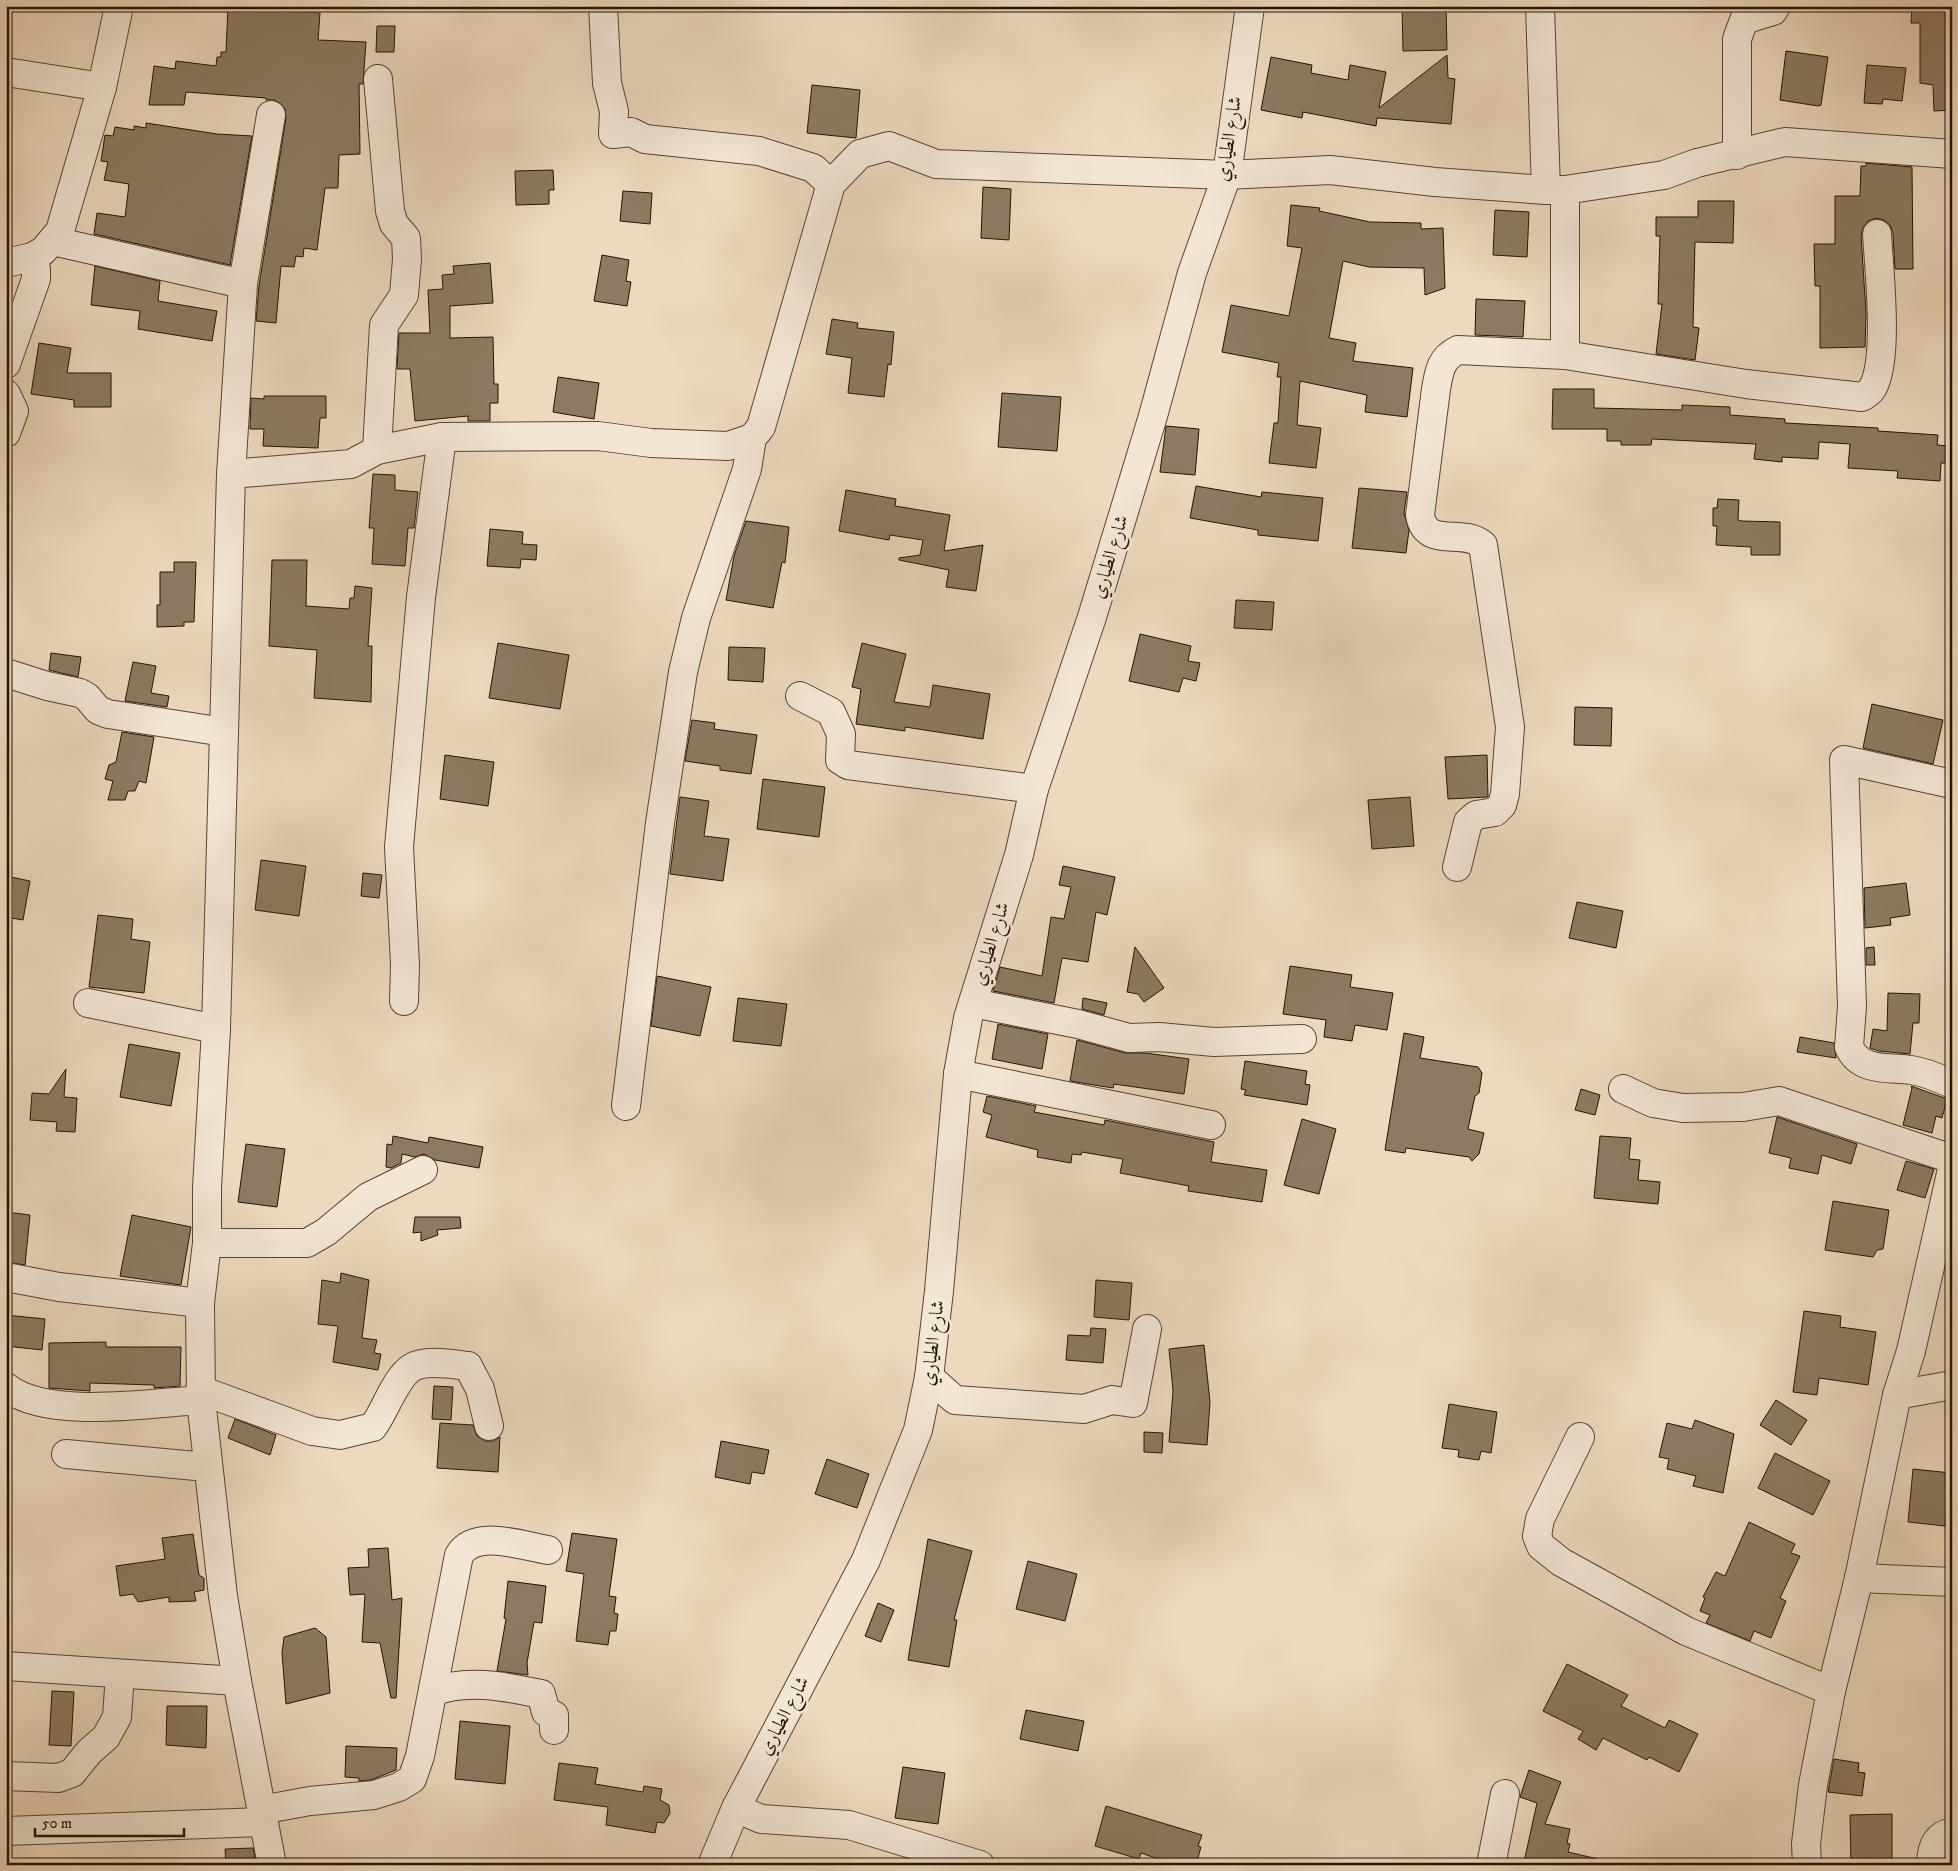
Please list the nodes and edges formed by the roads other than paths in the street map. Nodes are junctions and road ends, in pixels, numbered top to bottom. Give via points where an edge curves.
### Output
1 (118, 6) edge
2 (603, 6) edge
3 (1250, 6) edge
4 (1540, 6) edge
5 (1776, 6) edge
6 (6, 72) edge
7 (378, 79) dead end
8 (102, 87) junction
9 (271, 115) dead end
10 (1952, 154) edge
11 (1738, 155) junction
12 (1227, 175) junction
13 (831, 184) junction
14 (1556, 190) junction
15 (1876, 234) dead end
16 (30, 254) edge
17 (243, 284) junction
18 (1565, 355) junction
19 (6, 364) edge
20 (6, 394) edge
21 (6, 433) edge
22 (442, 437) junction
23 (752, 438) junction
24 (377, 450) junction
25 (232, 474) junction
26 (6, 673) edge
27 (800, 696) dead end
28 (224, 732) junction
29 (1952, 784) edge
30 (1034, 789) junction
31 (1457, 867) dead end
32 (404, 1001) dead end
33 (88, 1003) dead end
34 (973, 1003) junction
35 (216, 1029) junction
36 (1302, 1039) dead end
37 (958, 1074) junction
38 (1952, 1084) edge
39 (1623, 1089) dead end
40 (626, 1106) dead end
41 (1211, 1126) dead end
42 (1952, 1159) edge
43 (1952, 1169) edge
44 (423, 1170) dead end
45 (1946, 1219) edge
46 (208, 1243) junction
47 (6, 1277) edge
48 (200, 1303) junction
49 (1147, 1329) dead end
50 (929, 1377) junction
51 (1952, 1385) edge
52 (6, 1387) edge
53 (200, 1395) junction
54 (1898, 1395) junction
55 (489, 1426) dead end
56 (1580, 1437) dead end
57 (66, 1454) dead end
58 (207, 1467) junction
59 (548, 1550) dead end
60 (1859, 1578) junction
61 (1952, 1582) edge
62 (6, 1666) edge
63 (120, 1674) junction
64 (237, 1681) junction
65 (1831, 1691) junction
66 (433, 1692) junction
67 (554, 1730) dead end
68 (6, 1776) edge
69 (1504, 1794) dead end
70 (736, 1808) junction
71 (262, 1816) junction
72 (6, 1831) edge
73 (1952, 1832) edge
74 (272, 1865) edge
75 (712, 1865) edge
76 (980, 1865) edge
77 (1491, 1865) edge
78 (1807, 1865) edge
79 (1931, 1865) edge

1 - 8 street
2 - 13 street via 607,83 614,111 612,134 631,132 645,139 759,151 813,168
3 - 12 street, شارع الطياري
4 - 14 street
5 - 11 street via 1773,11 1744,20 1739,28
6 - 8 street
7 - 24 street via 390,212 394,224 406,238 407,259 404,295 384,325
8 - 16 street via 63,219
9 - 17 street
10 - 11 street via 1785,142
11 - 14 street via 1697,163 1664,175
12 - 13 street via 936,164 889,146 860,154
12 - 14 street via 1330,170 1435,182
12 - 30 street, شارع الطياري via 1192,273 1092,617
13 - 23 street via 761,427
14 - 18 street
15 - 18 street via 1882,312 1878,372 1873,387 1862,397 1746,384
16 - 17 street
16 - 19 street via 36,279
17 - 25 street
18 - 31 street via 1458,350 1448,355 1439,368 1420,515 1426,531 1433,535 1469,538 1483,546 1510,726 1504,800 1495,812 1476,815 1468,822
20 - 21 street via 14,411
22 - 23 street via 598,436 651,443 728,446
22 - 24 street
22 - 32 street via 420,597 399,847
23 - 40 street via 746,469 696,618 682,672
24 - 25 street via 350,464
25 - 28 street
26 - 28 street via 80,693 98,710 108,714
27 - 30 street via 831,712 841,734 840,760 848,765
28 - 35 street
29 - 38 street via 1844,760 1851,1053 1869,1067 1913,1070
30 - 34 street, شارع الطياري via 1019,855
33 - 35 street
34 - 36 street via 1129,1038 1214,1042
34 - 37 street, شارع الطياري
35 - 46 street via 207,1187
37 - 41 street
37 - 50 street, شارع الطياري via 940,1291
39 - 42 street via 1653,1103 1682,1108 1743,1108 1779,1101
43 - 45 street
44 - 46 street via 368,1197 308,1243
45 - 54 street
46 - 48 street
47 - 48 street via 59,1287
48 - 53 street
49 - 50 street via 1133,1403 1112,1400 1084,1409 955,1400
50 - 70 street, شارع الطياري via 918,1430 866,1560
51 - 54 street
52 - 53 street via 18,1396 69,1408
53 - 55 street via 274,1415 312,1431 340,1435 373,1427 411,1368 435,1362 468,1366 480,1389
53 - 58 street
54 - 60 street
56 - 65 street via 1540,1519 1536,1536 1541,1546 1561,1562 1686,1631
57 - 58 street
58 - 64 street
59 - 66 street via 493,1541 472,1542 464,1547 459,1555
60 - 61 street
60 - 65 street
62 - 63 street
63 - 64 street
63 - 68 street via 117,1717 112,1728 72,1773 58,1778
64 - 71 street
65 - 78 street via 1814,1785 1806,1844
66 - 67 street via 475,1684 541,1694 546,1712 554,1715
66 - 71 street via 412,1779 374,1795 310,1800
69 - 77 street
70 - 75 street, شارع الطياري
70 - 76 street via 761,1819 849,1825
71 - 72 street
71 - 74 street
73 - 79 street via 1936,1840

